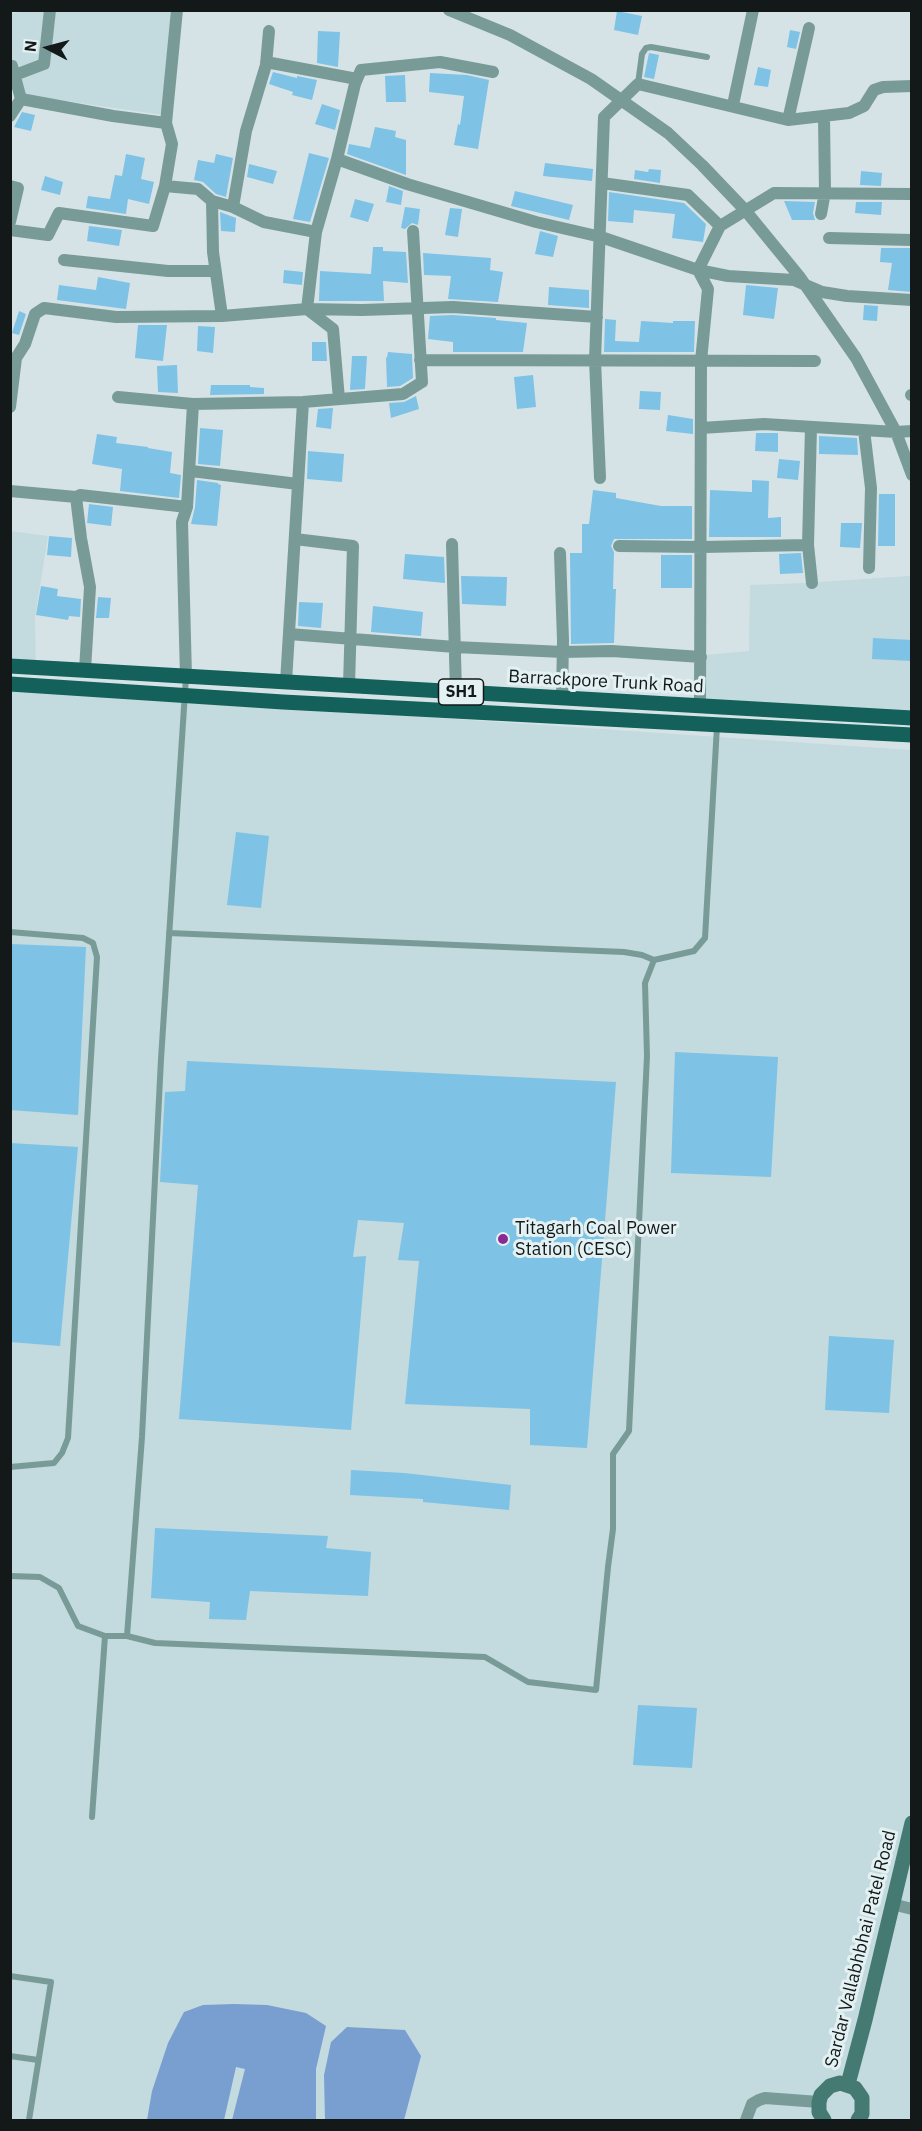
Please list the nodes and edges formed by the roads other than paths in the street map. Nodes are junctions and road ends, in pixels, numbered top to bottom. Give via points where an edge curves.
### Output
1 (50, 10) edge
2 (177, 10) edge
3 (449, 10) edge
4 (753, 10) edge
5 (808, 28) dead end
6 (268, 31) dead end
7 (707, 57) dead end
8 (266, 62) junction
9 (13, 70) edge
10 (493, 72) dead end
11 (357, 79) junction
12 (638, 84) junction
13 (912, 86) edge
14 (21, 99) junction
15 (620, 99) junction
16 (734, 105) junction
17 (10, 116) edge
18 (824, 117) junction
19 (788, 120) junction
20 (166, 123) junction
21 (337, 159) junction
22 (602, 183) junction
23 (10, 186) edge
24 (165, 186) junction
25 (825, 192) junction
26 (912, 194) edge
27 (212, 201) junction
28 (233, 207) junction
29 (746, 210) junction
30 (821, 214) dead end
31 (10, 222) edge
32 (720, 226) junction
33 (10, 230) edge
34 (413, 231) dead end
35 (316, 232) junction
36 (601, 237) junction
37 (829, 238) dead end
38 (912, 240) edge
39 (64, 260) dead end
40 (698, 270) junction
41 (215, 271) junction
42 (805, 285) junction
43 (912, 300) edge
44 (418, 307) junction
45 (307, 309) junction
46 (222, 316) junction
47 (597, 317) junction
48 (10, 342) edge
49 (25, 344) junction
50 (420, 360) junction
51 (595, 360) junction
52 (701, 361) junction
53 (815, 361) dead end
54 (118, 397) dead end
55 (339, 399) junction
56 (303, 402) junction
57 (193, 404) junction
58 (10, 406) edge
59 (812, 427) junction
60 (701, 428) junction
61 (864, 430) junction
62 (912, 431) edge
63 (896, 432) junction
64 (191, 471) junction
65 (912, 475) edge
66 (600, 478) dead end
67 (298, 484) junction
68 (10, 491) edge
69 (76, 497) junction
70 (187, 507) junction
71 (295, 538) junction
72 (452, 544) dead end
73 (808, 545) junction
74 (619, 546) dead end
75 (702, 547) junction
76 (560, 553) dead end
77 (869, 568) dead end
78 (812, 583) dead end
79 (289, 634) junction
80 (350, 637) junction
81 (455, 647) junction
82 (563, 652) junction
83 (701, 657) junction
84 (10, 666) edge
85 (85, 670) junction
86 (186, 677) junction
87 (286, 682) junction
88 (10, 684) edge
89 (349, 686) junction
90 (456, 692) junction
91 (184, 695) junction
92 (562, 699) junction
93 (700, 707) junction
94 (912, 718) edge
95 (717, 725) junction
96 (912, 735) edge
97 (10, 932) edge
98 (169, 933) junction
99 (654, 960) junction
100 (10, 1467) edge
101 (10, 1576) edge
102 (105, 1636) junction
103 (127, 1636) junction
104 (92, 1817) dead end
105 (912, 1823) edge
106 (909, 1843) edge
107 (892, 1904) junction
108 (912, 1909) edge
109 (10, 1976) edge
110 (10, 2056) edge
111 (38, 2060) junction
112 (848, 2084) junction
113 (819, 2102) junction
114 (861, 2120) edge
115 (29, 2121) edge
116 (746, 2121) edge
117 (824, 2121) edge

1 - 9 street via 44,64
2 - 20 street
3 - 15 street via 510,35
4 - 16 street
5 - 19 street
6 - 8 street
7 - 12 lane via 646,48
8 - 11 street
8 - 28 street via 246,131
9 - 14 street
10 - 11 street via 440,62 362,70
11 - 21 street
12 - 15 street
12 - 16 street
13 - 18 street via 874,90 858,111
14 - 17 street
14 - 20 street
15 - 22 street via 604,117
15 - 29 street via 668,133
16 - 19 street
18 - 19 street
18 - 25 street
20 - 24 street via 172,144
21 - 35 street
21 - 36 street via 407,184
22 - 32 street via 688,195
22 - 36 street
23 - 31 street via 18,188
24 - 27 street via 198,189
24 - 33 street via 153,226 59,213 48,235
25 - 26 street
25 - 29 street via 774,193
25 - 30 street
27 - 28 street
27 - 41 street
28 - 35 street via 264,222
29 - 32 street
29 - 42 street
32 - 40 street
34 - 44 street
35 - 45 street
36 - 40 street
36 - 47 street
37 - 38 street
39 - 41 street via 168,272
40 - 42 street via 794,280
40 - 52 street via 708,289
41 - 46 street
42 - 43 street via 847,296
42 - 63 street via 856,358
44 - 45 street
44 - 47 street
44 - 50 street
45 - 46 street
45 - 55 street via 333,329
46 - 49 street via 116,317 44,308 35,314
47 - 51 street
48 - 49 street
49 - 58 street via 16,358
50 - 51 street
50 - 55 street via 422,382 403,394
51 - 52 street
51 - 66 street
52 - 53 street
52 - 60 street
54 - 57 street
55 - 56 street
56 - 57 street
56 - 67 street
57 - 64 street
59 - 60 street via 764,424
59 - 61 street
59 - 73 street
60 - 75 street
61 - 63 street
61 - 77 street via 871,488
62 - 63 street
63 - 65 street
64 - 67 street
64 - 70 street
67 - 71 street
68 - 69 street
69 - 70 street
69 - 85 street via 90,587
70 - 86 street via 182,522
71 - 79 street
71 - 80 street via 353,546
72 - 81 street
73 - 75 street
73 - 78 street
74 - 75 street
75 - 83 street
76 - 82 street
79 - 80 street
79 - 87 street
80 - 81 street
80 - 89 street
81 - 82 street
81 - 90 street
82 - 83 street
82 - 92 street
83 - 93 street
84 - 85 main road, Barrackpore Trunk Road / SH1
85 - 86 main road, Barrackpore Trunk Road / SH1
86 - 87 main road, Barrackpore Trunk Road / SH1
86 - 91 lane
87 - 89 main road, Barrackpore Trunk Road / SH1
88 - 91 main road, Barrackpore Trunk Road / SH1
89 - 90 main road, Barrackpore Trunk Road / SH1
90 - 92 main road, Barrackpore Trunk Road / SH1
91 - 95 main road, Barrackpore Trunk Road / SH1
91 - 98 lane
92 - 93 main road, Barrackpore Trunk Road / SH1
93 - 94 main road, Barrackpore Trunk Road / SH1
95 - 96 main road, Barrackpore Trunk Road / SH1
95 - 99 lane via 705,938 694,951
97 - 100 lane via 83,938 93,944 97,957 68,1438 54,1463
98 - 99 lane via 624,952
98 - 103 lane via 142,1437
99 - 103 lane via 645,983 647,1056 629,1431 613,1454 613,1529 596,1690 528,1682 485,1657 155,1643
101 - 102 lane via 40,1577 59,1588 78,1626
102 - 103 lane
102 - 104 lane
105 - 106 street, Sardar Vallabhbhai Patel Road
106 - 107 street, Sardar Vallabhbhai Patel Road
107 - 108 street
107 - 112 street, Sardar Vallabhbhai Patel Road
109 - 111 lane via 51,1982
110 - 111 lane
111 - 115 lane
112 - 113 street via 830,2086
112 - 114 street via 862,2098
113 - 116 street via 765,2098 752,2104
113 - 117 street

